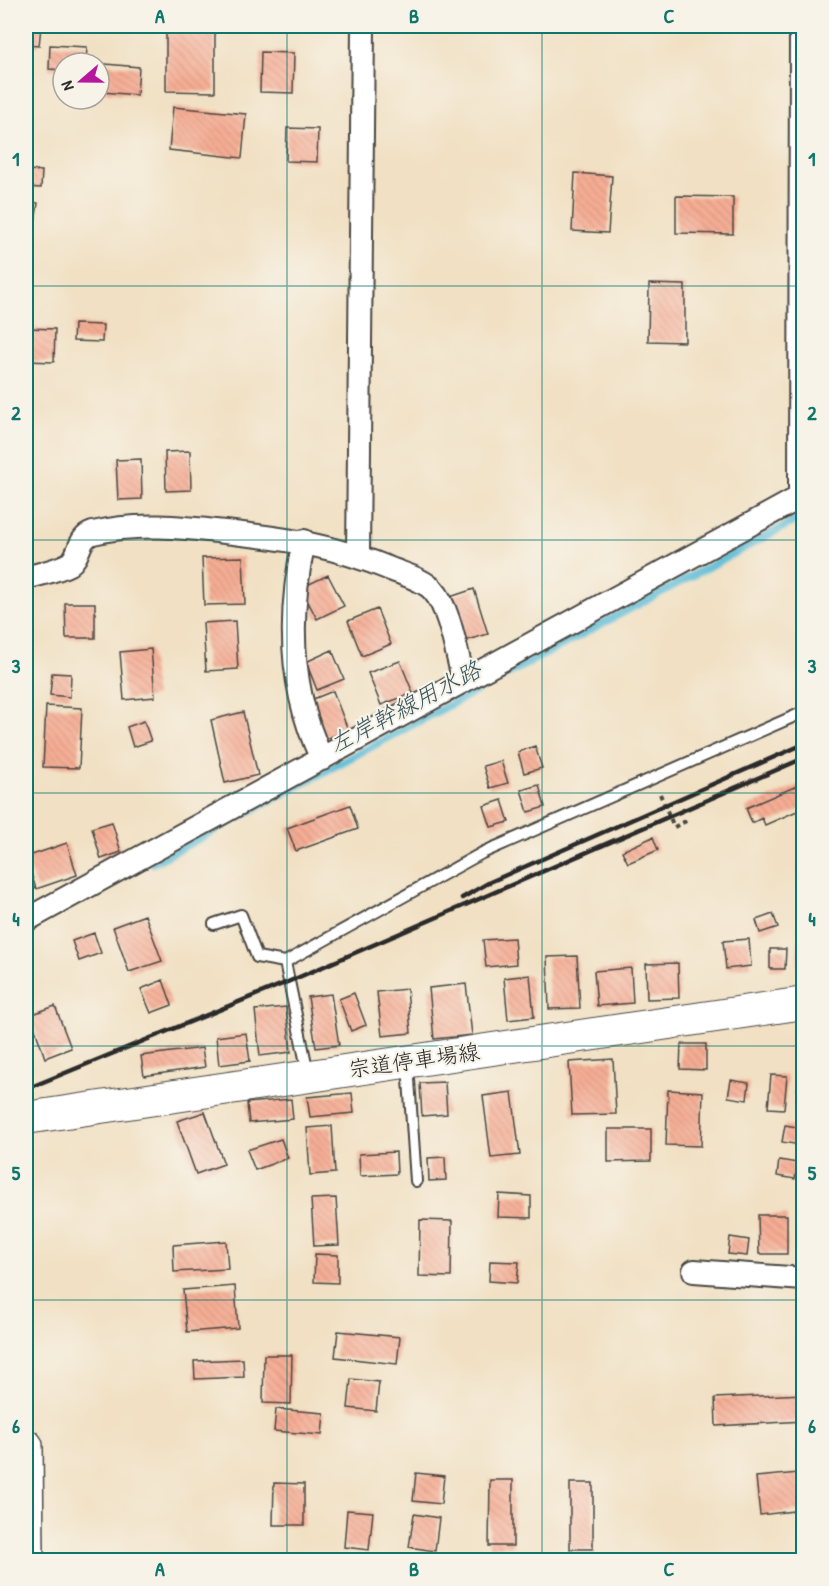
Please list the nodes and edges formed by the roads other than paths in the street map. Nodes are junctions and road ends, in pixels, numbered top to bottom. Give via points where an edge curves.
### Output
1 (363, 26) edge
2 (801, 26) edge
3 (802, 495) edge
4 (304, 541) junction
5 (358, 555) junction
6 (26, 578) edge
7 (464, 681) junction
8 (804, 712) edge
9 (322, 759) junction
10 (26, 920) edge
11 (214, 924) dead end
12 (285, 962) junction
13 (804, 1003) edge
14 (407, 1061) junction
15 (309, 1076) junction
16 (26, 1118) edge
17 (416, 1181) dead end
18 (694, 1271) dead end
19 (804, 1279) edge
20 (26, 1446) edge
21 (27, 1560) edge

1 - 5 street
2 - 3 street
3 - 7 street
4 - 5 street
4 - 6 street via 165,526 123,529 85,537 69,563
4 - 9 street via 293,604 296,669 301,707
5 - 7 street via 433,590 446,617
7 - 9 street
8 - 12 lane via 482,853
9 - 10 street
11 - 12 lane via 241,915 257,957
12 - 15 lane
13 - 14 main road, 宗道停車場線
14 - 15 main road, 宗道停車場線
14 - 17 lane
15 - 16 main road, 宗道停車場線
18 - 19 street
20 - 21 main road

